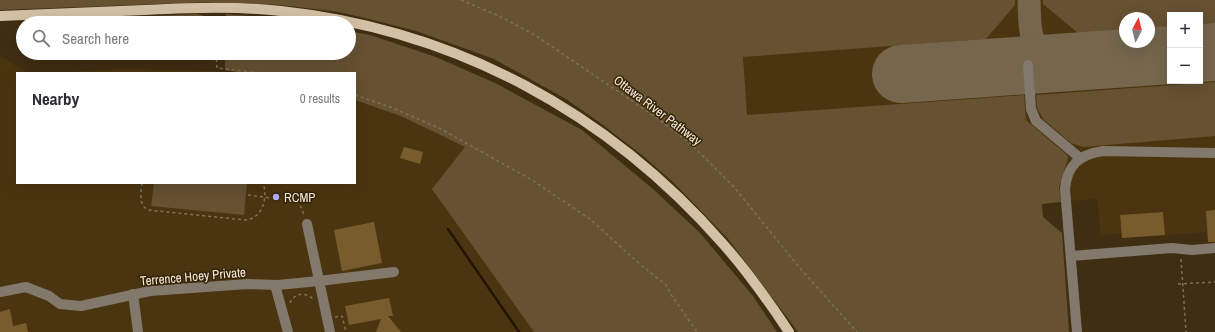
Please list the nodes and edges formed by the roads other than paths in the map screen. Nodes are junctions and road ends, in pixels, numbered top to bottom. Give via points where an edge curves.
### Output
1 (0, 16) edge
2 (316, 16) edge
3 (356, 23) edge
4 (1028, 65) dead end
5 (1215, 153) edge
6 (1080, 158) junction
7 (307, 224) road end
8 (1215, 248) edge
9 (1072, 256) junction
10 (394, 272) dead end
11 (319, 281) junction
12 (275, 284) junction
13 (0, 292) edge
14 (133, 294) junction
15 (138, 332) edge
16 (288, 332) edge
17 (330, 332) edge
18 (789, 332) edge
19 (1077, 332) edge

1 - 2 main road via 214,7
3 - 18 main road via 451,51 513,79 562,106 611,139 682,200 723,244
4 - 6 lane via 1031,109 1036,121
5 - 6 lane via 1103,151
6 - 9 lane via 1069,172 1066,183
7 - 11 lane
8 - 9 lane
9 - 19 lane
10 - 11 lane, Terrence Hoey Private
11 - 12 lane, Terrence Hoey Private
11 - 17 lane
12 - 14 lane, Terrence Hoey Private
12 - 16 lane
13 - 14 lane, Terrence Hoey Private via 26,287 49,296 60,304 81,306
14 - 15 lane

